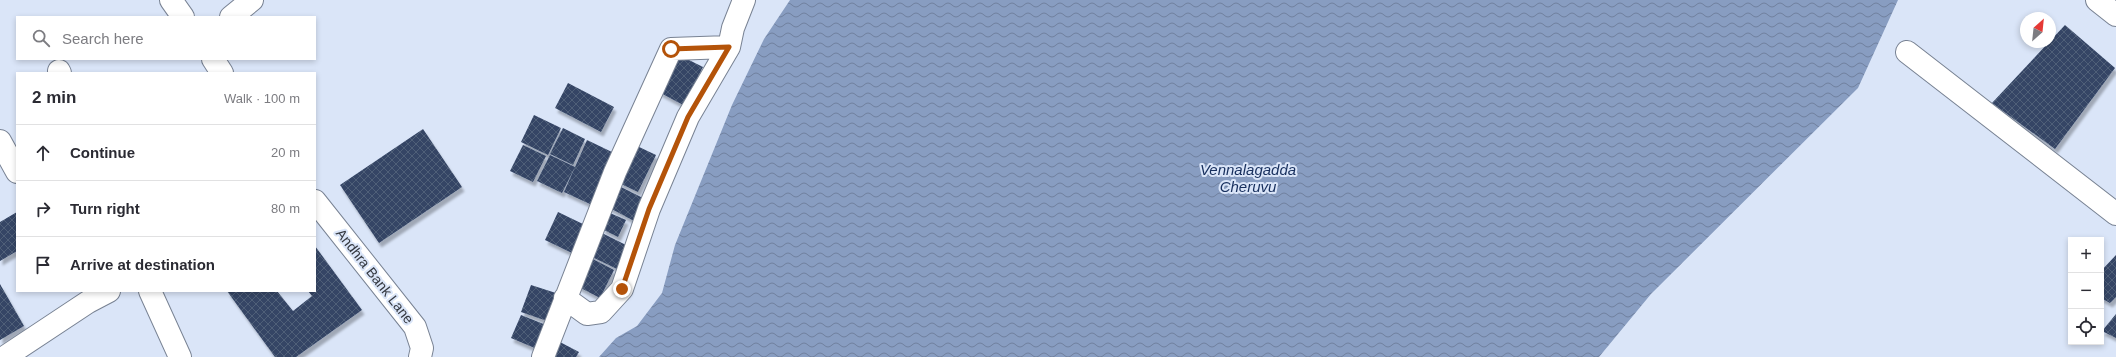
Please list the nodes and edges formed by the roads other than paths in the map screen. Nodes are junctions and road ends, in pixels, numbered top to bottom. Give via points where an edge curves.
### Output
1 (171, 0) edge
2 (252, 0) edge
3 (744, 0) edge
4 (2097, 0) edge
5 (2116, 15) edge
6 (182, 16) edge
7 (232, 16) edge
8 (729, 47) junction
9 (1907, 52) dead end
10 (214, 60) edge
11 (221, 72) edge
12 (0, 141) edge
13 (16, 170) edge
14 (316, 202) edge
15 (2116, 214) edge
16 (104, 292) edge
17 (150, 292) edge
18 (86, 296) edge
19 (565, 298) junction
20 (5, 357) edge
21 (180, 357) edge
22 (420, 357) edge
23 (543, 357) edge

1 - 6 street
2 - 7 street
3 - 8 street
4 - 5 street
8 - 19 street via 671,49 615,172
8 - 19 street via 688,117 649,209 622,289 601,312 587,314
9 - 15 street
10 - 11 street
12 - 13 street
14 - 22 street, Andhra Bank Lane via 415,327 422,348
16 - 18 street
17 - 21 street
18 - 20 street
19 - 23 street

